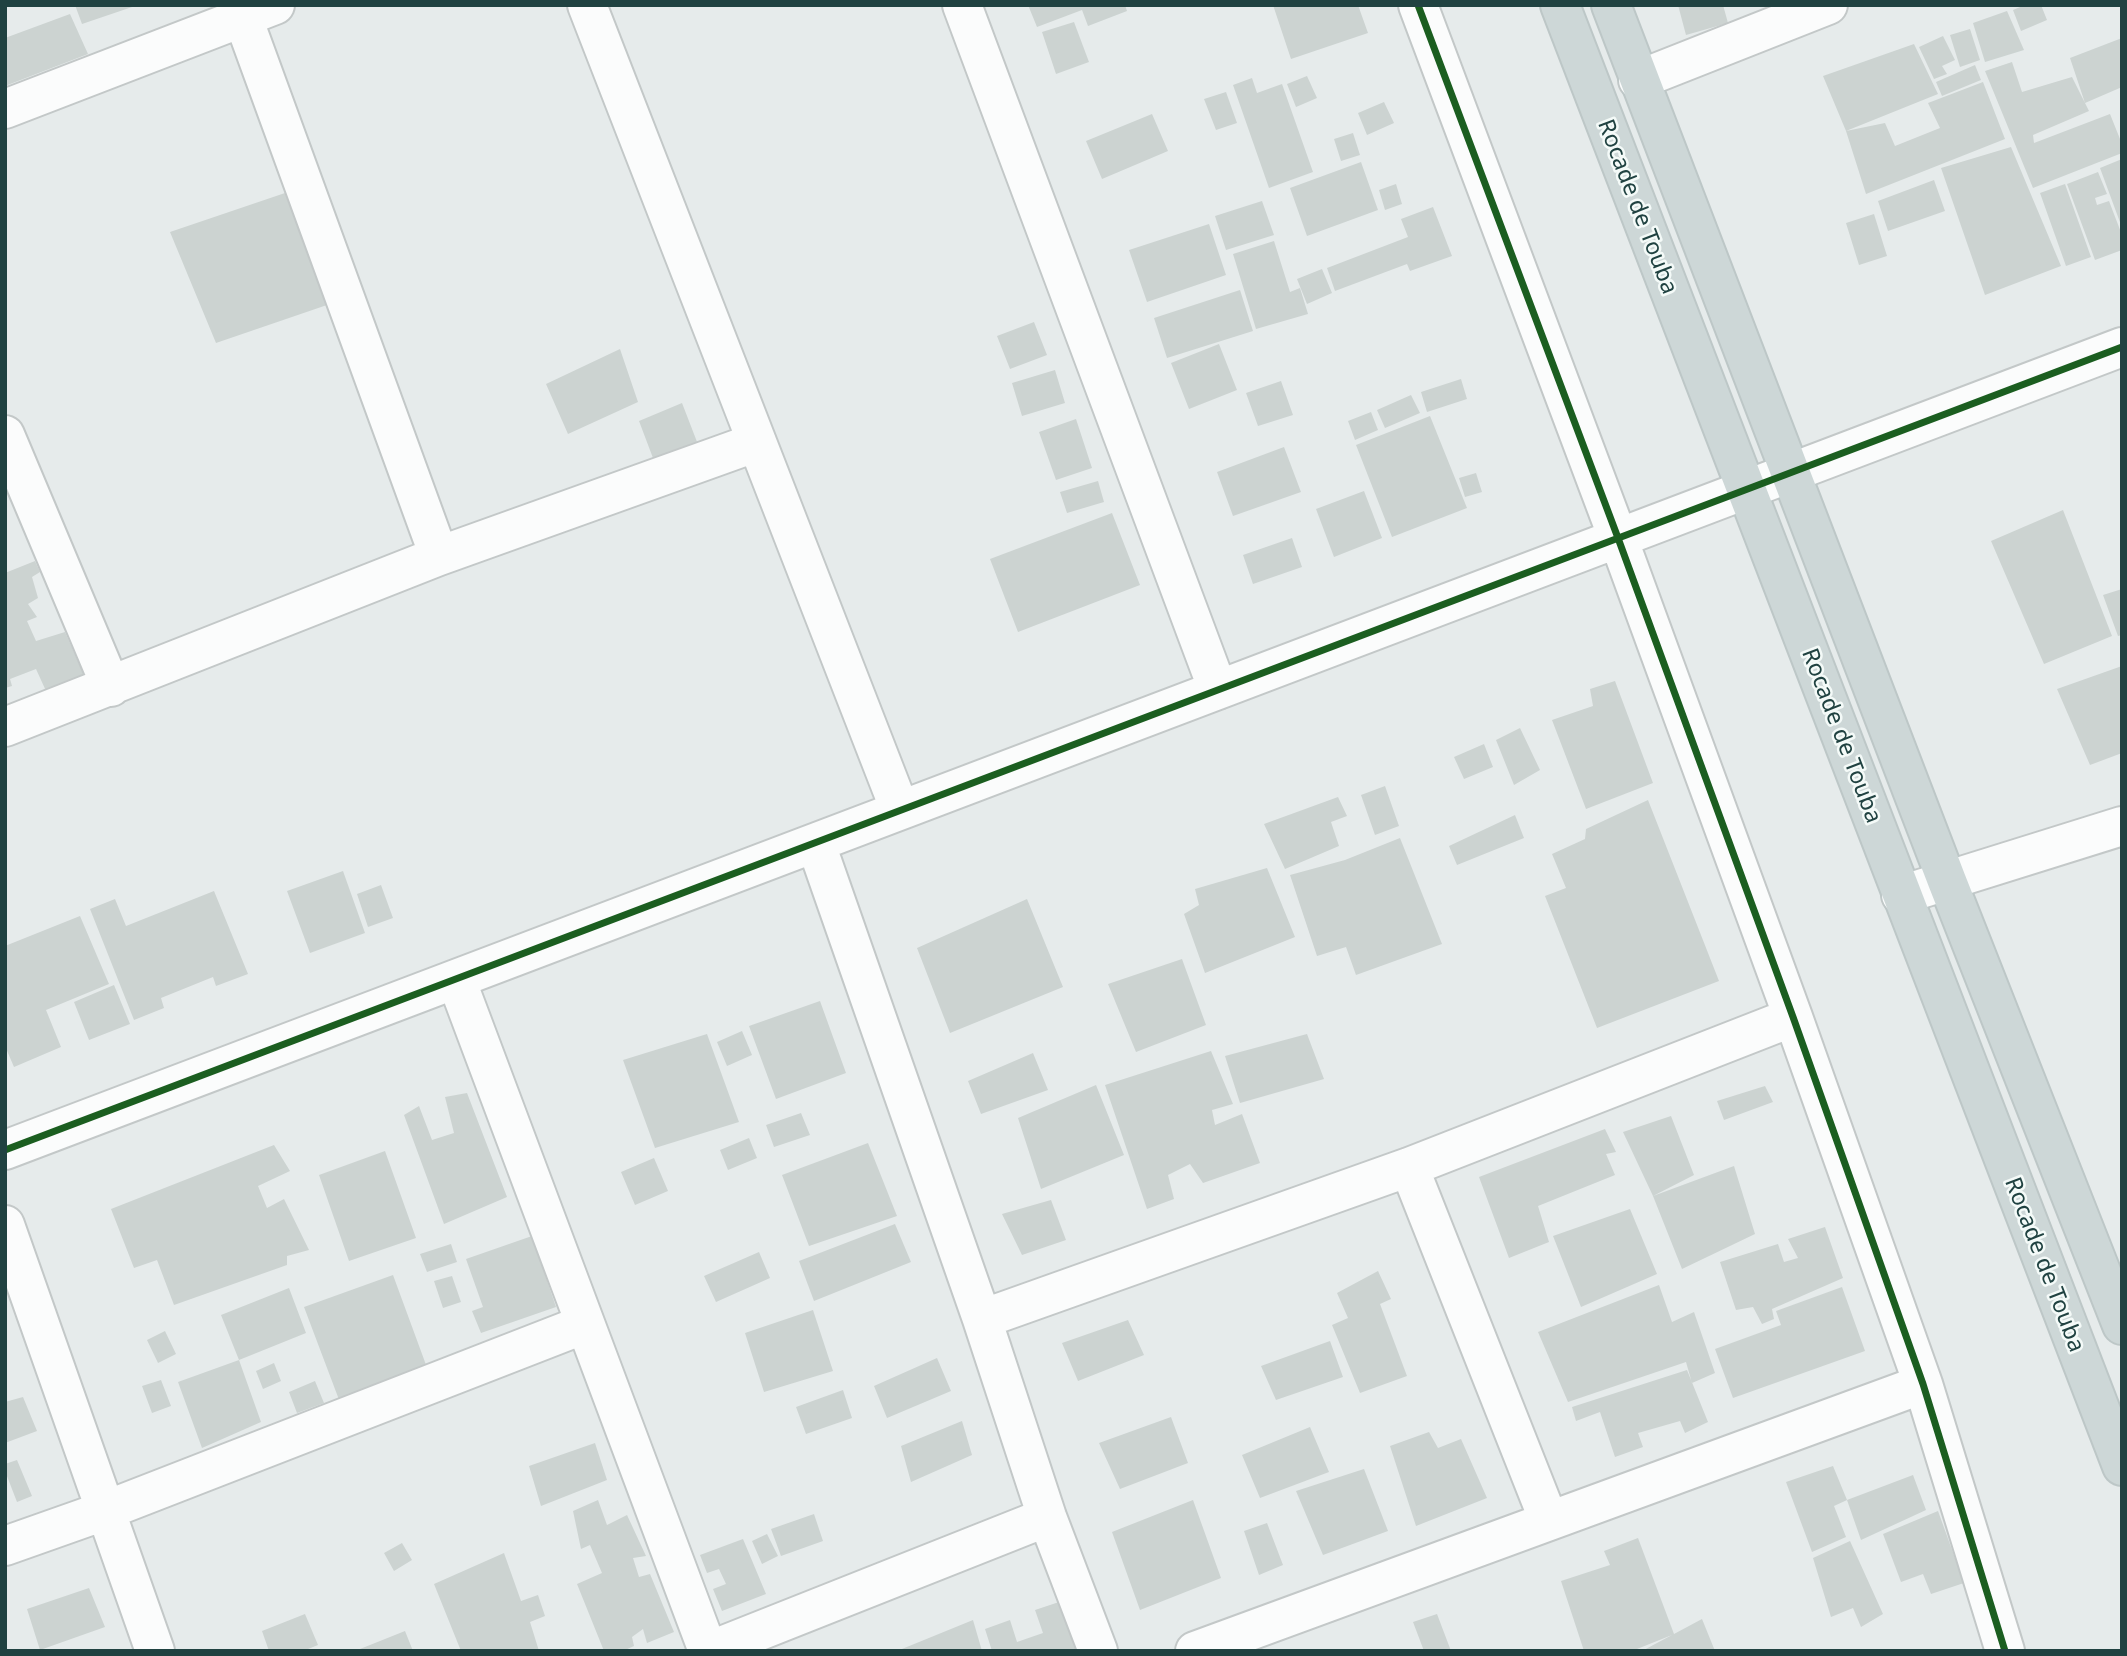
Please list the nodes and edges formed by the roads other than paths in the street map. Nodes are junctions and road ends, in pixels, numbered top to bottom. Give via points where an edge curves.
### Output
1 (962, 5) edge
2 (1418, 5) edge
3 (1559, 5) edge
4 (1611, 5) edge
5 (1828, 5) edge
6 (588, 6) edge
7 (259, 12) edge
8 (1638, 80) junction
9 (5, 109) edge
10 (2122, 346) edge
11 (5, 435) edge
12 (757, 442) junction
13 (1790, 472) junction
14 (1746, 487) junction
15 (1618, 538) junction
16 (439, 556) junction
17 (111, 687) junction
18 (1218, 690) junction
19 (5, 727) edge
20 (900, 810) junction
21 (2122, 826) edge
22 (816, 844) junction
23 (1947, 881) junction
24 (1901, 895) junction
25 (456, 979) junction
26 (1793, 1017) junction
27 (5, 1150) edge
28 (1409, 1167) junction
29 (5, 1225) edge
30 (982, 1319) junction
31 (585, 1324) junction
32 (2122, 1325) edge
33 (1923, 1384) junction
34 (2122, 1466) edge
35 (104, 1511) junction
36 (1047, 1517) junction
37 (1549, 1521) junction
38 (5, 1546) edge
39 (155, 1651) edge
40 (709, 1651) edge
41 (1098, 1651) edge
42 (1195, 1651) edge
43 (2005, 1651) edge

1 - 18 street
2 - 15 street
3 - 14 main road, Rocade de Touba
4 - 8 main road, Rocade de Touba
5 - 8 street
6 - 12 street
7 - 9 street
7 - 16 street
8 - 13 main road, Rocade de Touba
10 - 13 street
11 - 17 street
12 - 16 street
12 - 20 street
13 - 14 street
13 - 23 main road, Rocade de Touba
14 - 15 street
14 - 24 main road, Rocade de Touba
15 - 18 street
15 - 26 street
16 - 17 street
17 - 19 street
18 - 20 street
20 - 22 street
21 - 23 street
22 - 25 street
22 - 30 street
23 - 24 street
23 - 32 main road, Rocade de Touba
24 - 34 main road, Rocade de Touba
25 - 27 street
25 - 31 street
26 - 28 street
26 - 33 street
28 - 30 street
28 - 37 street
29 - 35 street
30 - 36 street
31 - 35 street
31 - 40 street
33 - 37 street
33 - 43 street
35 - 38 street
35 - 39 street
36 - 40 street
36 - 41 street
37 - 42 street

